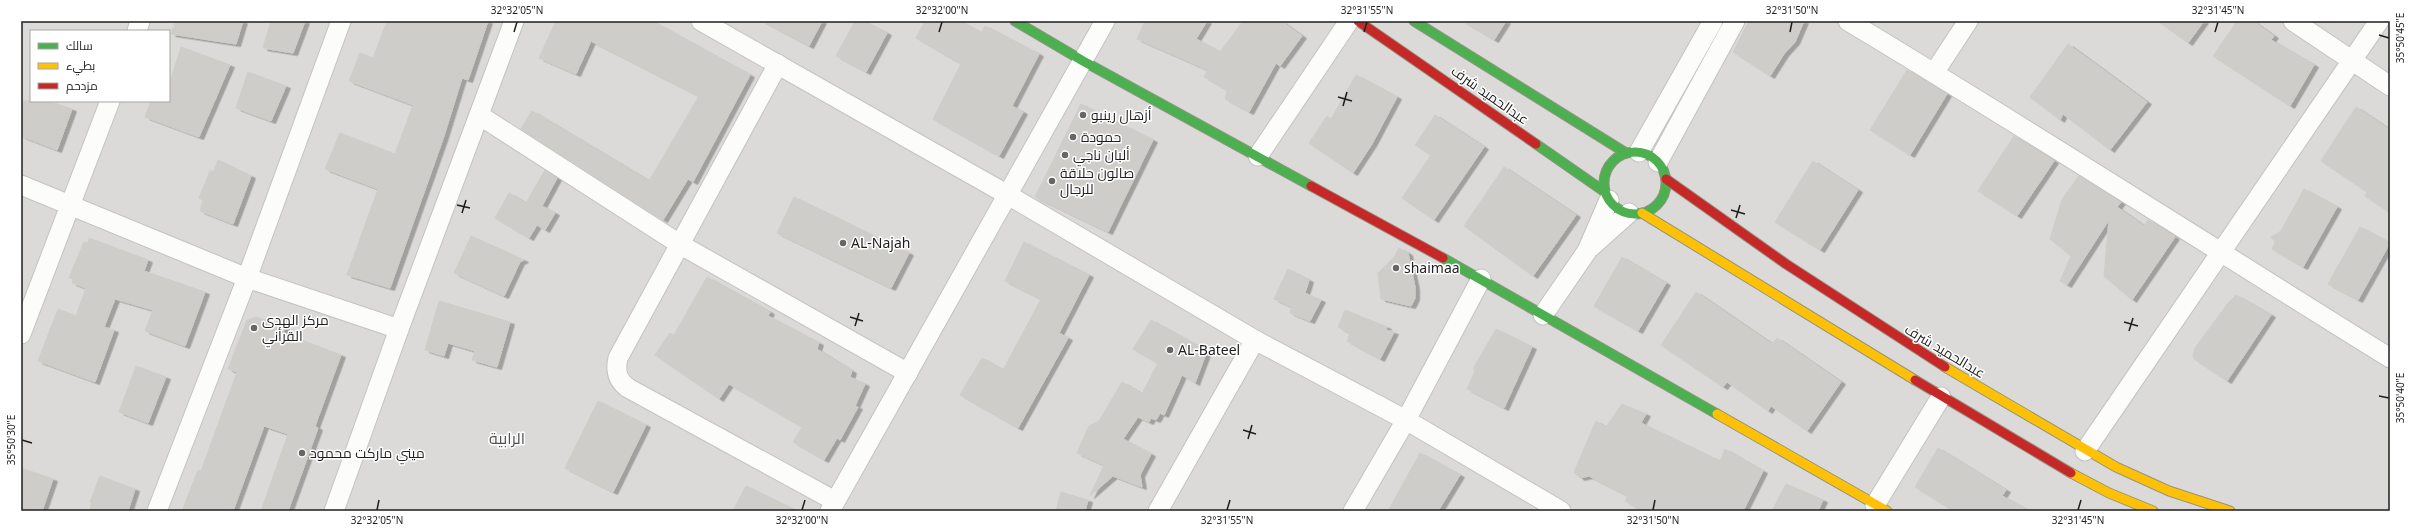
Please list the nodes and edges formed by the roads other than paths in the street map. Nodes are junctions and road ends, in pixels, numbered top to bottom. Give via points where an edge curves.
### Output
1 (341, 21) edge
2 (514, 21) edge
3 (701, 21) edge
4 (1015, 21) edge
5 (1105, 21) edge
6 (1349, 21) edge
7 (1358, 21) edge
8 (1414, 21) edge
9 (1714, 21) edge
10 (1735, 21) edge
11 (1848, 21) edge
12 (1968, 21) edge
13 (2293, 21) edge
14 (2379, 21) edge
15 (2351, 60) junction
16 (1083, 61) junction
17 (778, 64) junction
18 (1934, 73) junction
19 (2390, 86) edge
20 (110, 102) edge
21 (478, 115) junction
22 (1633, 153) junction
23 (1258, 156) junction
24 (1658, 162) junction
25 (1666, 179) junction
26 (21, 185) edge
27 (1008, 196) junction
28 (1607, 196) junction
29 (69, 207) junction
30 (1635, 214) junction
31 (681, 245) junction
32 (1587, 251) junction
33 (2219, 253) junction
34 (247, 278) junction
35 (1481, 279) junction
36 (1543, 315) junction
37 (399, 330) junction
38 (21, 334) edge
39 (1255, 340) junction
40 (2390, 358) edge
41 (908, 373) junction
42 (1941, 396) junction
43 (1406, 420) junction
44 (2085, 450) junction
45 (832, 506) edge
46 (341, 508) edge
47 (1881, 508) edge
48 (157, 511) edge
49 (1158, 511) edge
50 (1353, 511) edge
51 (1561, 511) edge
52 (2153, 511) edge
53 (2230, 511) edge

1 - 34 street
2 - 21 street
3 - 17 street
4 - 16 main road
5 - 16 street
6 - 23 street
7 - 28 main road, عبدالحميد شرف
8 - 22 main road, عبدالحميد شرف
9 - 22 street
10 - 24 street
11 - 18 street
12 - 18 street
13 - 15 street
14 - 15 street
15 - 19 street
15 - 33 street
16 - 23 main road
16 - 27 street
17 - 27 street
17 - 31 street
18 - 33 street
20 - 29 street
21 - 31 street
21 - 37 street
22 - 24 main road via 1649,156
22 - 28 main road via 1616,159 1608,168 1604,180
23 - 35 main road
24 - 25 main road
25 - 30 main road via 1660,201 1650,210
25 - 44 main road, عبدالحميد شرف via 1747,240 1933,361
26 - 29 street
27 - 39 street
27 - 41 street
28 - 30 main road via 1618,209
28 - 32 street
29 - 34 street
29 - 38 street
30 - 32 street
30 - 42 main road via 1733,266
31 - 41 street
31 - 45 street via 618,358 616,368 620,382
32 - 36 street
33 - 40 street
33 - 44 street
34 - 37 street
34 - 48 street
35 - 36 main road
35 - 43 street
36 - 47 main road
37 - 46 street
39 - 43 street
39 - 49 street
41 - 45 street
42 - 47 street
42 - 52 main road via 2090,482 2130,503
43 - 50 street
43 - 51 street
44 - 53 main road, عبدالحميد شرف via 2160,487

